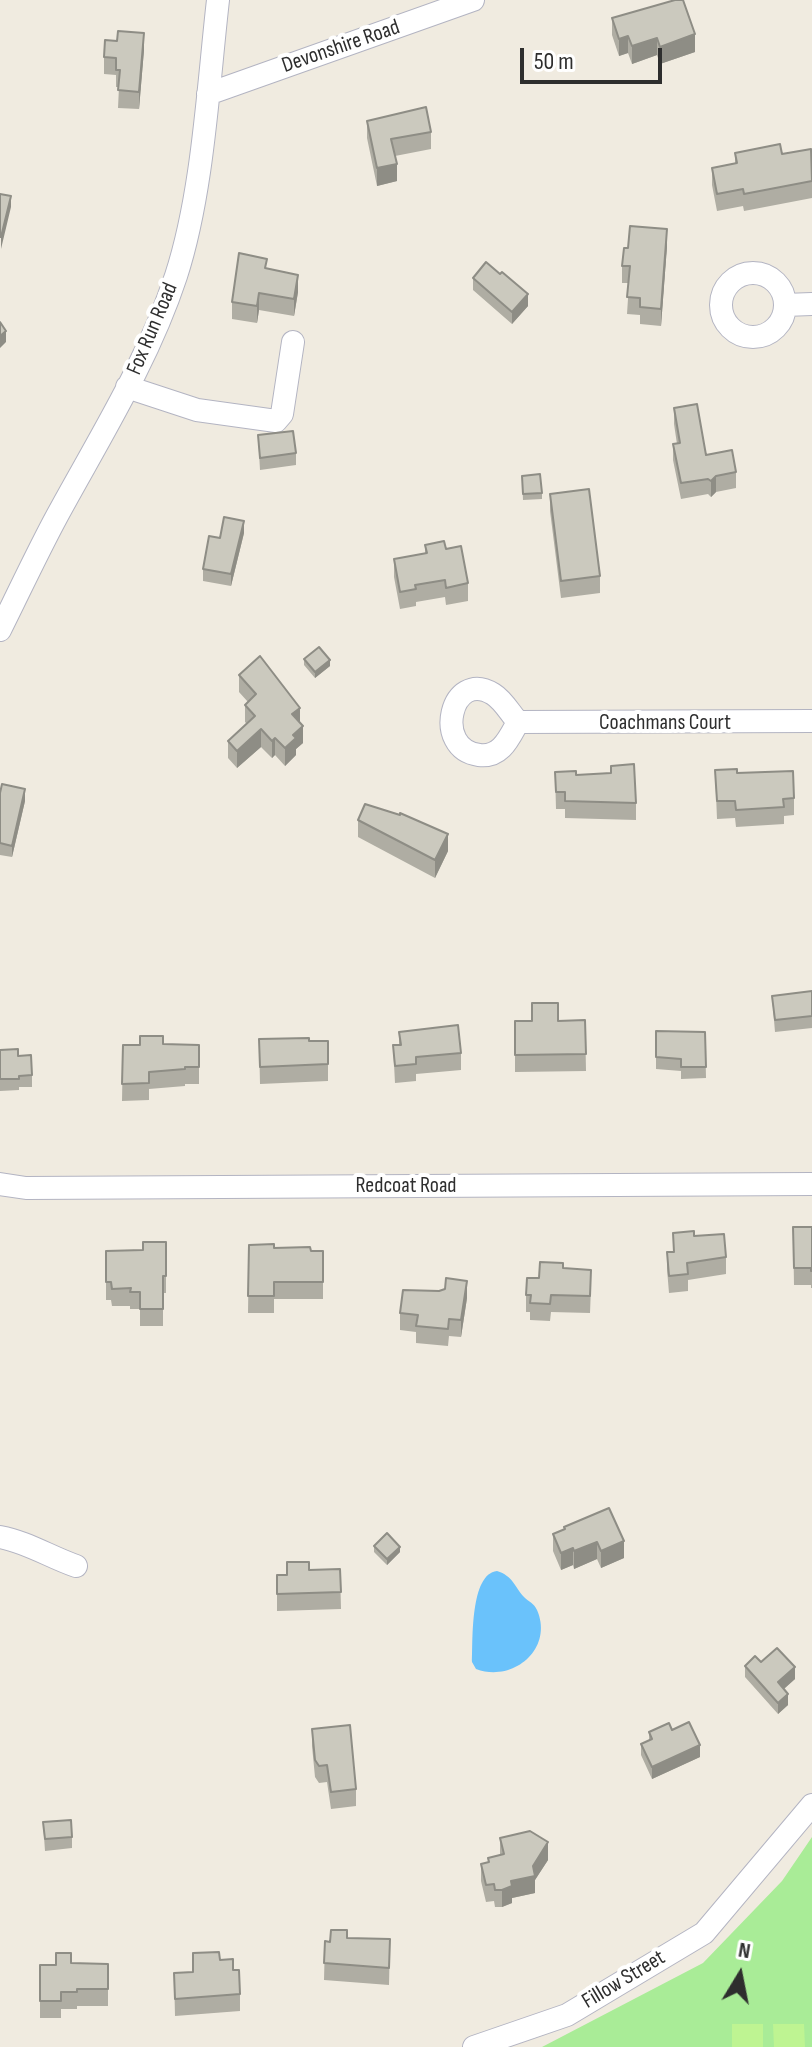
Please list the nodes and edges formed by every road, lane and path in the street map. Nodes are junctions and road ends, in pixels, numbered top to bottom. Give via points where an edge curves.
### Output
1 (218, 0) edge
2 (473, 0) edge
3 (208, 94) junction
4 (812, 304) edge
5 (785, 305) dead end
6 (293, 342) dead end
7 (127, 387) junction
8 (0, 630) edge
9 (812, 721) edge
10 (518, 722) dead end
11 (0, 1184) edge
12 (812, 1184) edge
13 (0, 1537) edge
14 (76, 1566) dead end
15 (812, 1805) edge
16 (474, 2047) edge

1 - 3 street, Fox Run Road
2 - 3 street, Devonshire Road
3 - 7 street, Fox Run Road via 177,274 155,336
4 - 5 street
6 - 7 street via 282,414 276,421 197,410
7 - 8 street, Fox Run Road
9 - 10 street, Coachmans Court
11 - 12 street, Redcoat Road
13 - 14 street
15 - 16 street, Fillow Street via 704,1933 567,2015

